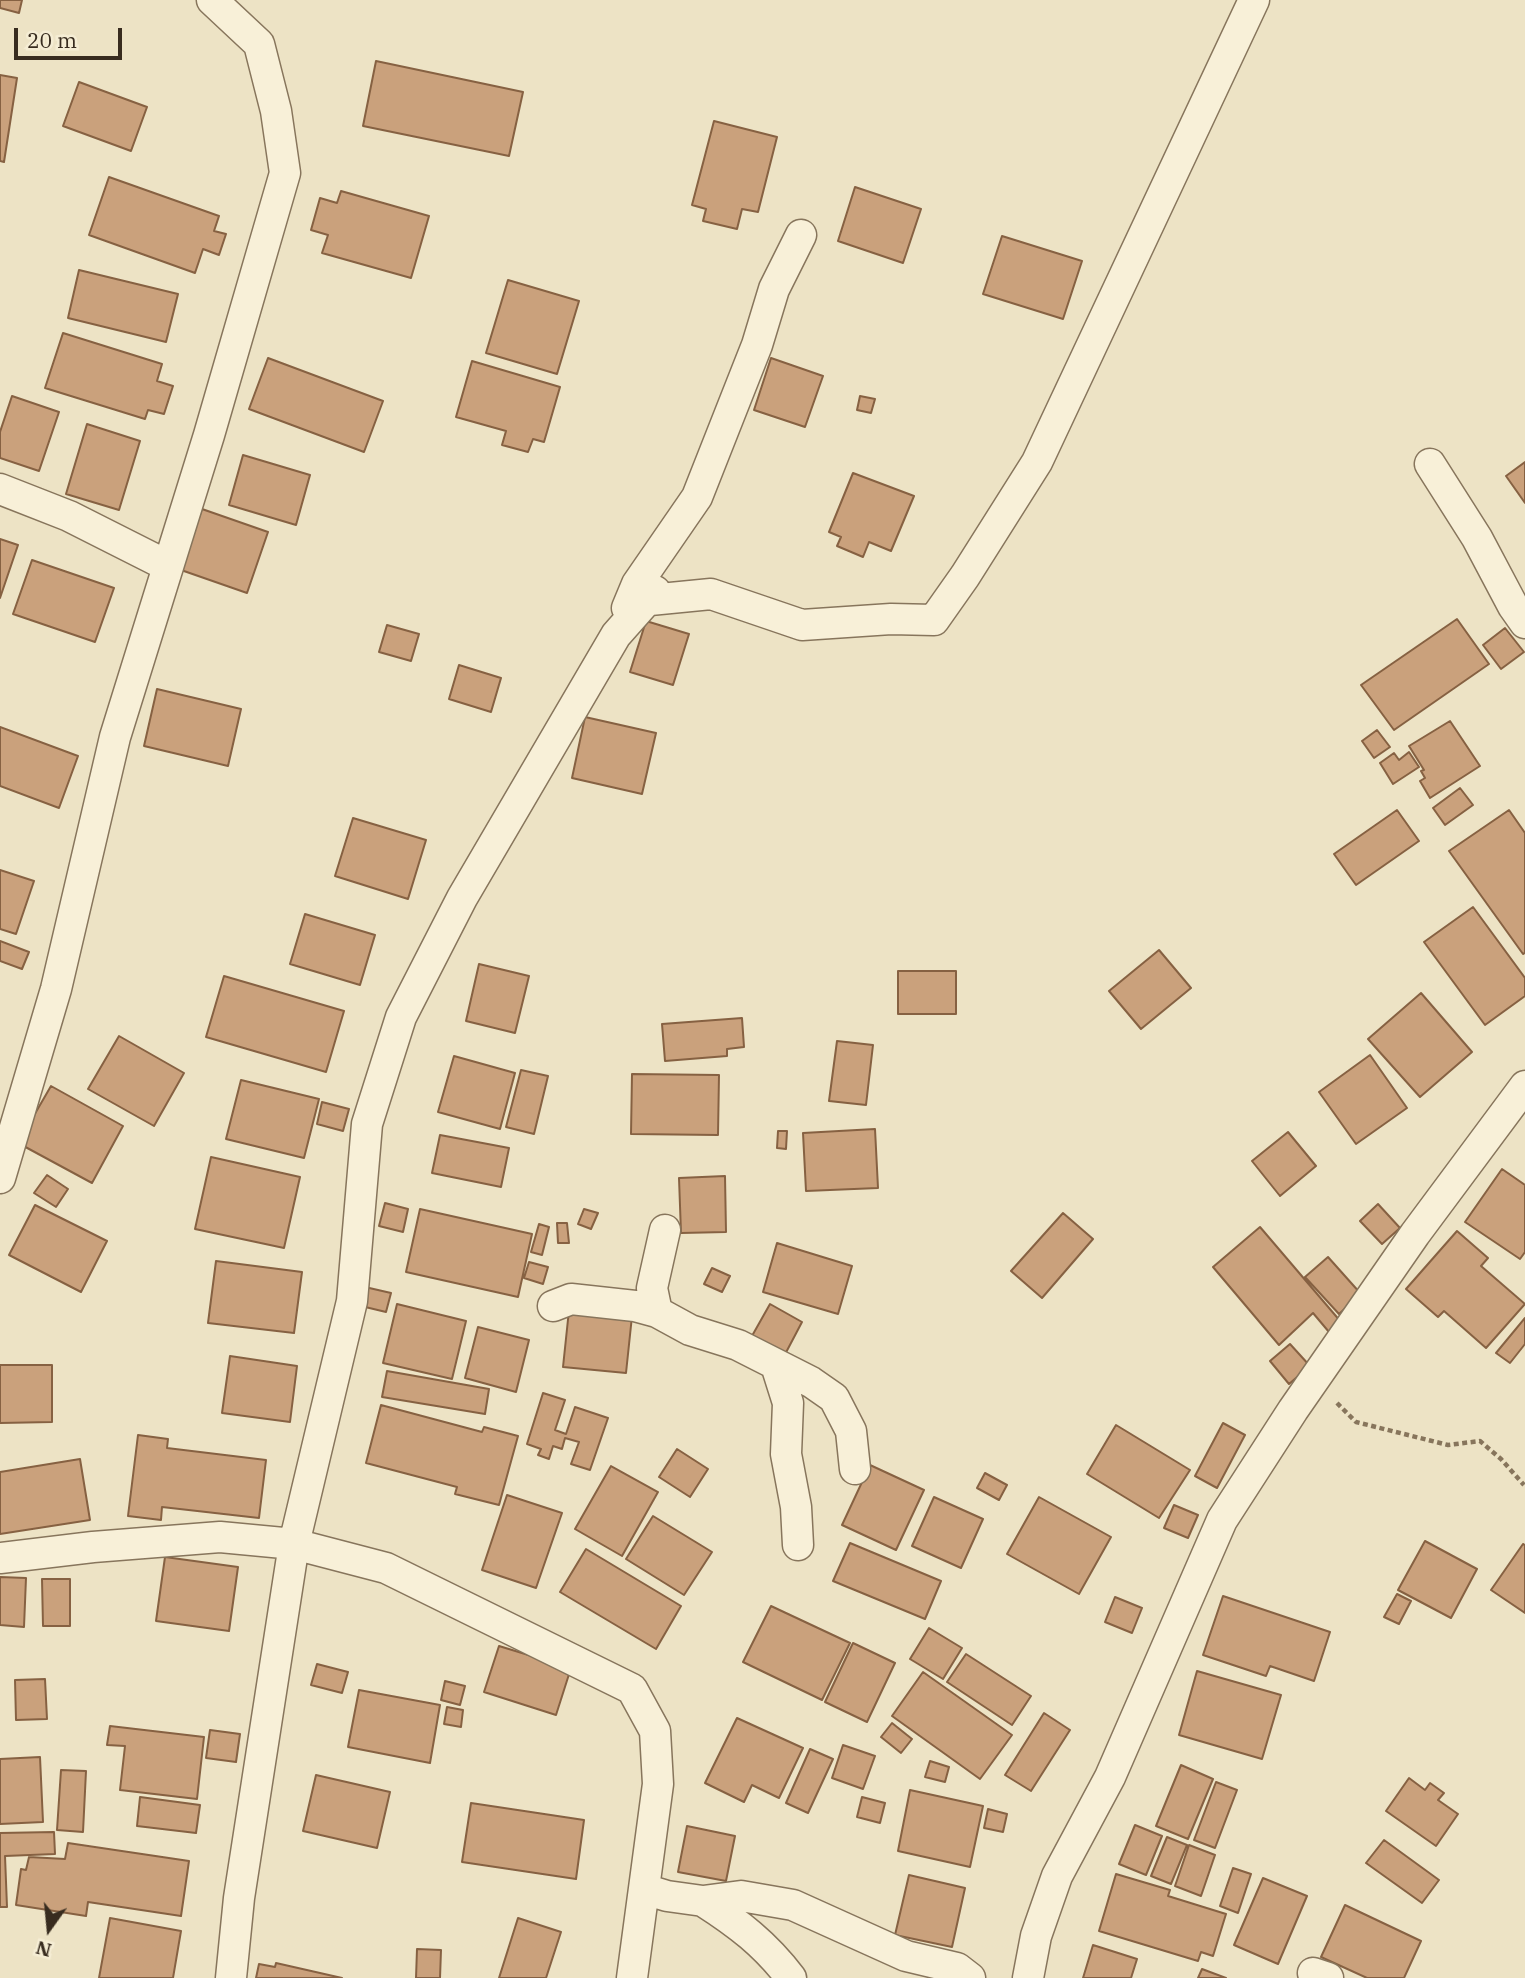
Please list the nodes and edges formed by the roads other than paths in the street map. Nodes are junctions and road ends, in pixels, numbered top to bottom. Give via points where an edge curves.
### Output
1 (212, 0) edge
2 (1254, 0) edge
3 (801, 235) dead end
4 (1430, 464) dead end
5 (0, 489) edge
6 (168, 566) junction
7 (1525, 622) edge
8 (616, 635) junction
9 (1525, 1086) edge
10 (0, 1178) edge
11 (665, 1230) dead end
12 (554, 1306) dead end
13 (657, 1312) junction
14 (776, 1365) junction
15 (855, 1469) dead end
16 (294, 1544) junction
17 (797, 1545) dead end
18 (0, 1558) edge
19 (644, 1889) junction
20 (703, 1901) junction
21 (231, 1978) edge
22 (632, 1978) edge
23 (791, 1978) edge
24 (970, 1978) edge
25 (1028, 1978) edge

1 - 6 street via 259,44 285,173
2 - 8 street via 1037,462 934,620 802,625 711,594 650,600 655,592
3 - 8 street via 774,289 697,497 637,584
4 - 7 street
5 - 6 street via 69,516
6 - 10 street via 115,737 56,989
8 - 16 street via 462,898 401,1017 367,1124 352,1301
9 - 25 street via 1415,1234 1222,1520 1110,1777 1057,1876 1035,1936
11 - 13 street via 652,1288
12 - 13 street via 571,1299
13 - 14 street
14 - 15 street via 834,1398 851,1431
14 - 17 street via 788,1403 786,1454 796,1507
16 - 18 street via 220,1537
16 - 19 street via 386,1569 632,1689 655,1731 658,1784
16 - 21 street via 239,1898
19 - 20 street
19 - 22 street
20 - 23 street via 740,1924
20 - 24 street via 741,1896 793,1905 906,1956 957,1968

